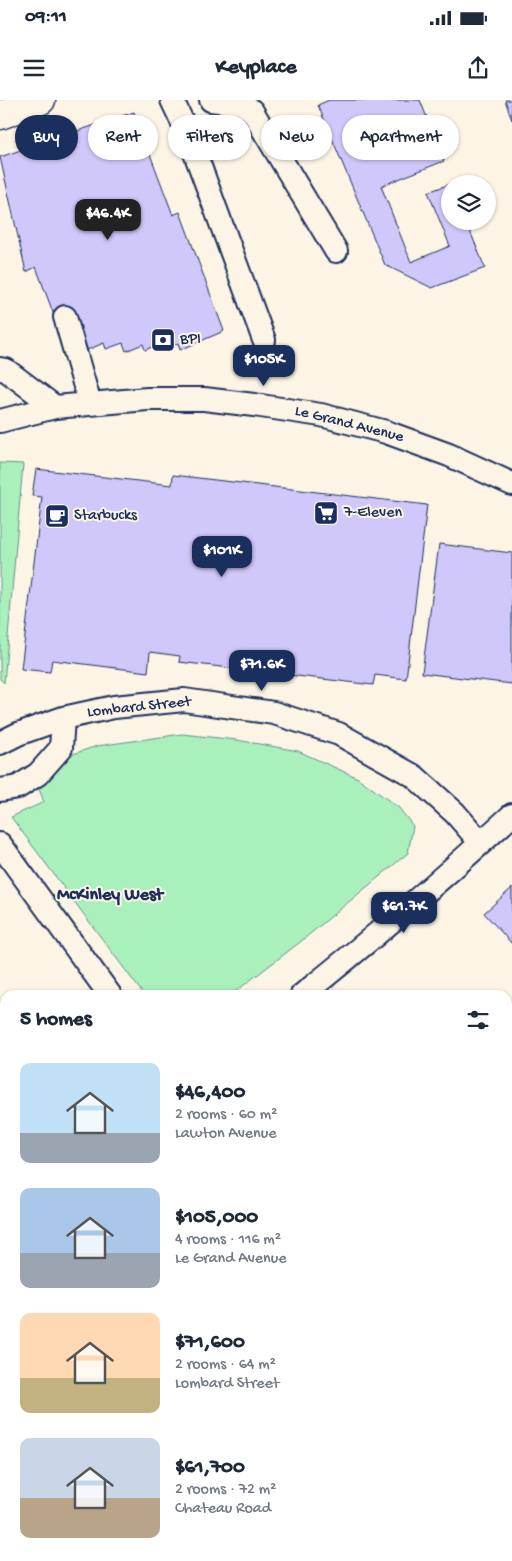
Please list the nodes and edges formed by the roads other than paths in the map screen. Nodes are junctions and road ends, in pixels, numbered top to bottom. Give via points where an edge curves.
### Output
1 (41, 100) edge
2 (172, 100) edge
3 (211, 100) edge
4 (0, 115) edge
5 (336, 251) dead end
6 (65, 317) dead end
7 (264, 340) dead end
8 (0, 369) edge
9 (90, 404) junction
10 (55, 407) junction
11 (0, 421) edge
12 (512, 484) edge
13 (63, 718) junction
14 (0, 742) edge
15 (0, 790) edge
16 (512, 814) edge
17 (481, 843) junction
18 (0, 844) edge
19 (106, 990) edge
20 (308, 990) edge

1 - 4 main road
2 - 7 street via 188,134
3 - 5 street via 241,104 252,111
6 - 9 street
8 - 10 street via 6,370
9 - 10 street, Le Grand Avenue
9 - 12 street, Le Grand Avenue via 204,399 321,415 386,432
10 - 11 street, Le Grand Avenue
13 - 14 street, Lombard Street
13 - 15 street via 61,748 38,774 18,787
13 - 17 street, Lombard Street via 184,700 274,713 338,734 414,776
16 - 17 street
17 - 20 street
18 - 19 street

